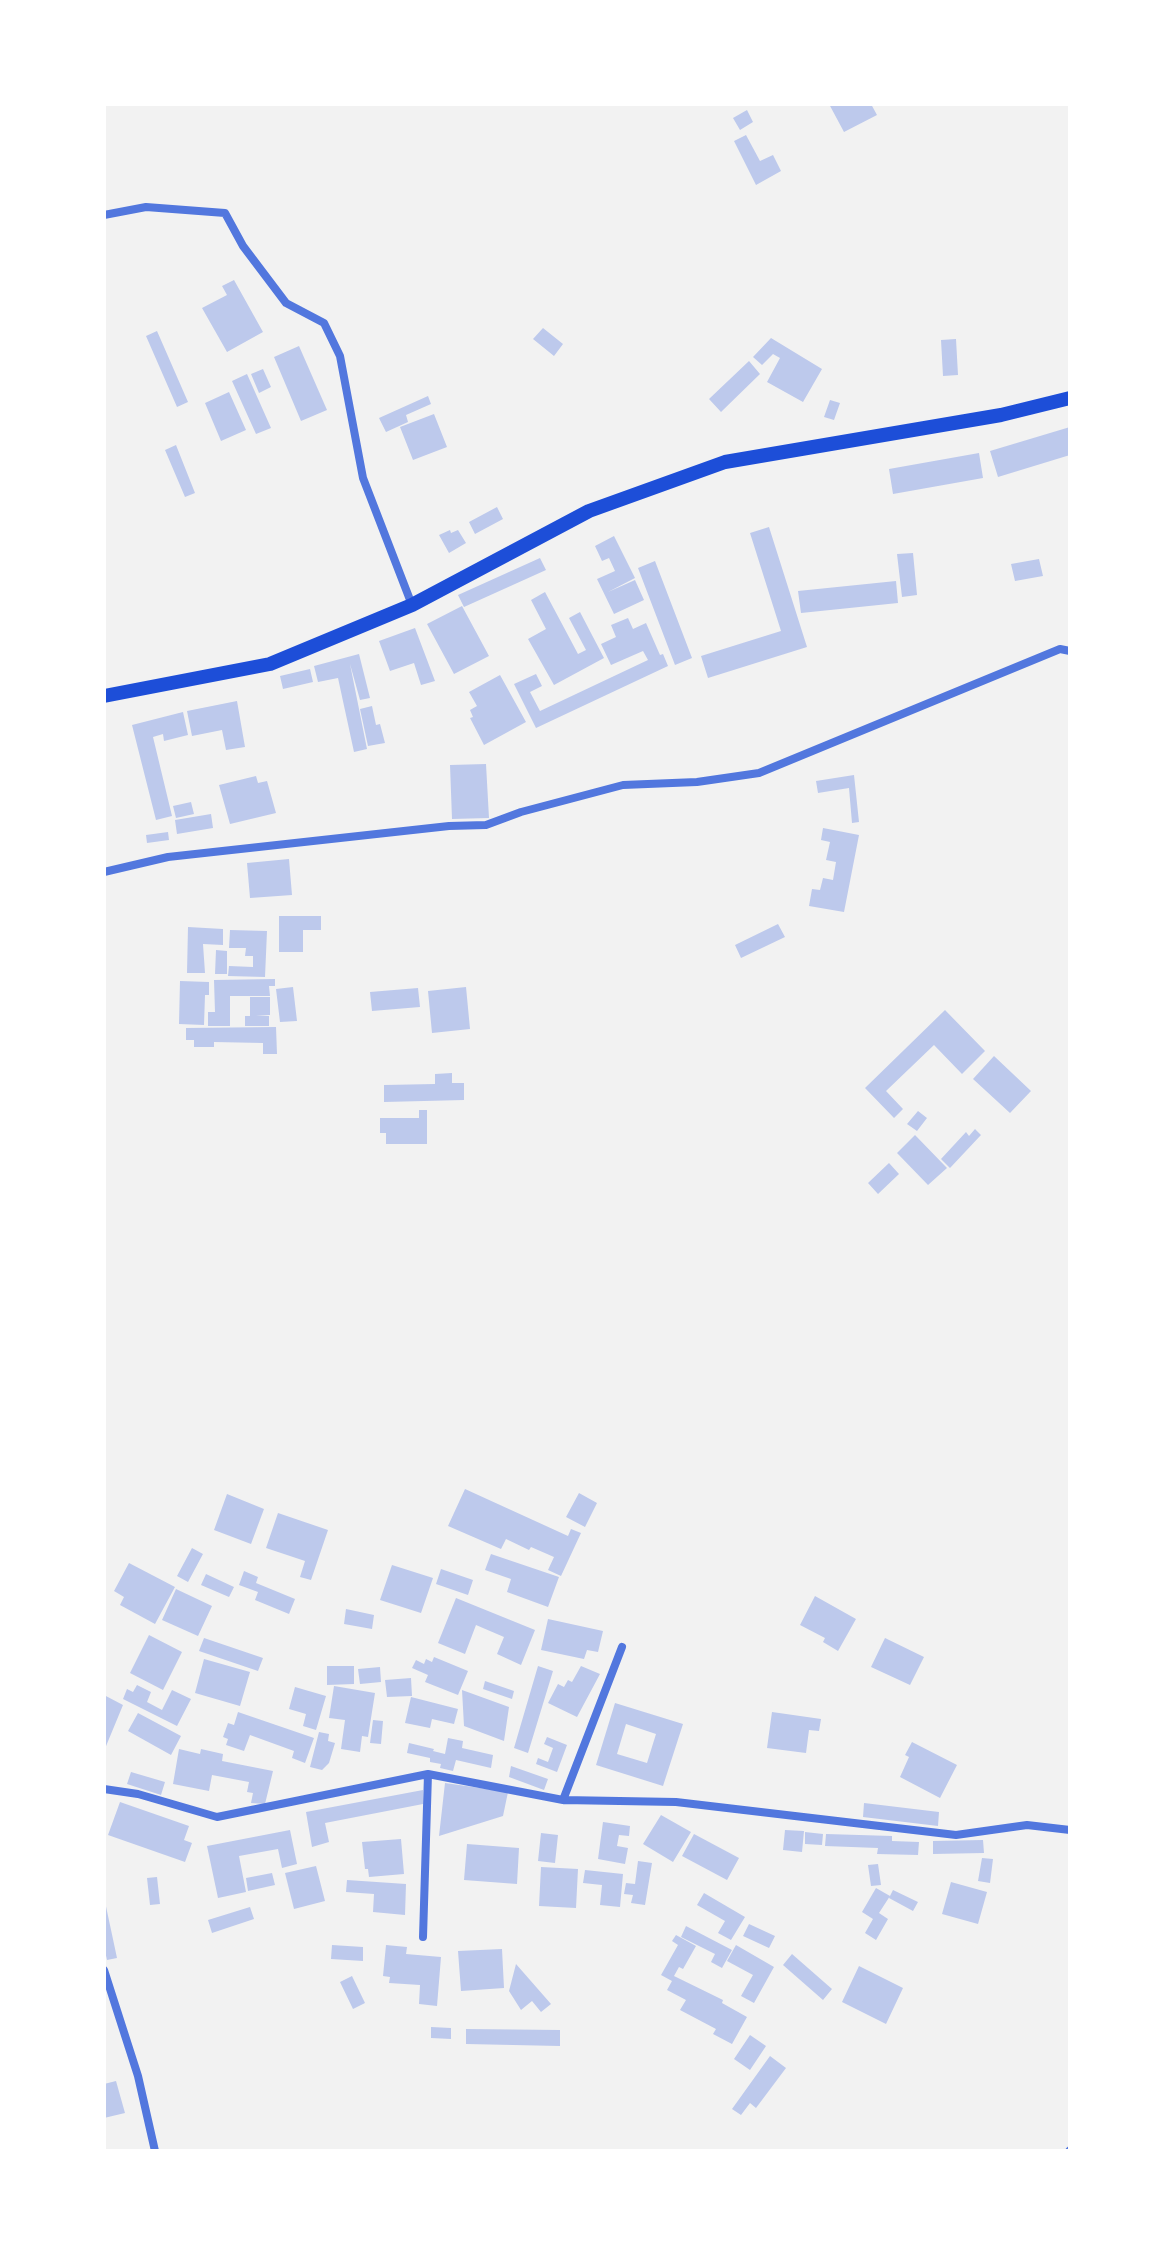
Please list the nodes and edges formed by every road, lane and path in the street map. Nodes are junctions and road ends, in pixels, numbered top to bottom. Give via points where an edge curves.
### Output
1 (104, 215) edge
2 (1070, 398) edge
3 (412, 605) junction
4 (1070, 651) edge
5 (104, 696) edge
6 (104, 872) edge
7 (622, 1647) dead end
8 (428, 1774) junction
9 (104, 1789) edge
10 (563, 1800) junction
11 (1070, 1830) edge
12 (423, 1937) dead end
13 (104, 1970) edge
14 (155, 2151) edge

1 - 3 street via 146,207 225,213 286,303 324,323 340,356 363,478
2 - 3 highway via 1001,415 725,462 589,511
3 - 5 highway via 270,664
4 - 6 street via 1060,649 759,773 623,785 486,825 168,857
7 - 10 street
8 - 9 street via 217,1817
8 - 10 street
8 - 12 street
10 - 11 street via 676,1802 956,1835 1027,1825
13 - 14 street

